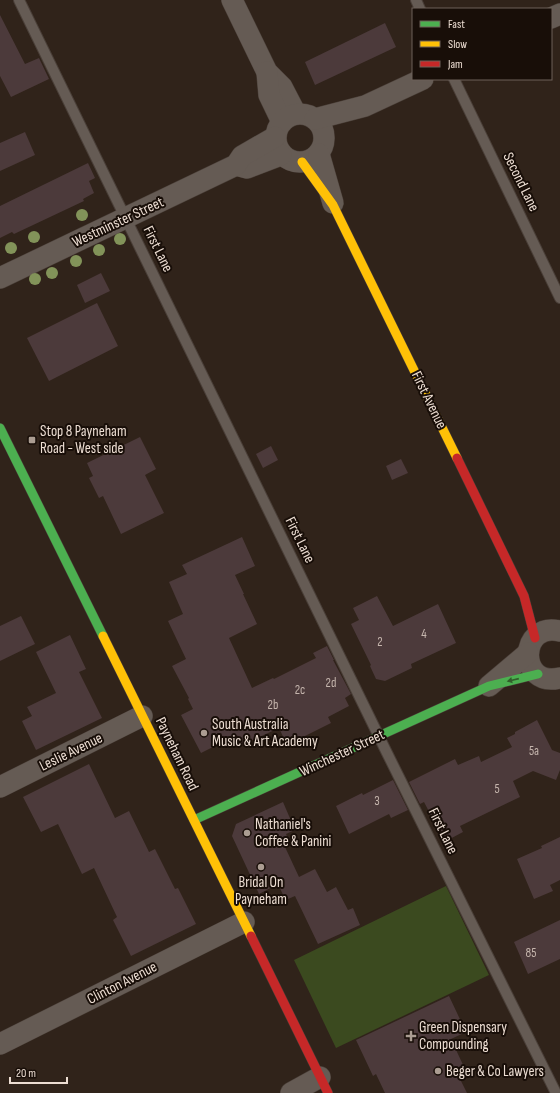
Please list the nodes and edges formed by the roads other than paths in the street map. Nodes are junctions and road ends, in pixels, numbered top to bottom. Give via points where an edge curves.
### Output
1 (20, 0) edge
2 (232, 0) edge
3 (421, 80) edge
4 (454, 80) edge
5 (366, 106) junction
6 (290, 129) junction
7 (315, 152) junction
8 (333, 205) joint
9 (126, 218) junction
10 (0, 278) edge
11 (560, 298) edge
12 (0, 428) edge
13 (5, 453) edge
14 (524, 596) joint
15 (544, 638) edge
16 (552, 680) edge
17 (489, 686) junction
18 (142, 716) junction
19 (379, 736) junction
20 (0, 787) edge
21 (194, 820) junction
22 (244, 922) junction
23 (0, 1044) edge
24 (324, 1085) edge
25 (291, 1093) edge
26 (556, 1093) edge

1 - 9 lane, First Lane
2 - 6 street via 267,72 269,95
3 - 5 street, Westminster Street
4 - 11 lane, Second Lane
5 - 6 street, Westminster Street
5 - 7 street, Westminster Street
6 - 7 street, First Avenue via 319,123 323,132
6 - 7 street via 288,160 297,163
6 - 9 street, Westminster Street via 242,156 236,165
7 - 8 street, First Avenue
8 - 14 street, First Avenue
9 - 10 street, Westminster Street
9 - 19 lane, First Lane
12 - 13 street, Payneham Road
13 - 18 street, Payneham Road
14 - 15 street, First Avenue
15 - 16 street via 529,661 532,669
15 - 17 street, Winchester Street
16 -> 17 street, Winchester Street
17 - 19 street, Winchester Street
18 - 20 street, Leslie Avenue
18 - 21 street, Payneham Road
19 - 21 street, Winchester Street
19 - 26 lane, First Lane
21 - 22 street, Payneham Road
22 - 23 street, Clinton Avenue
22 - 24 street, Payneham Road
24 - 25 street

